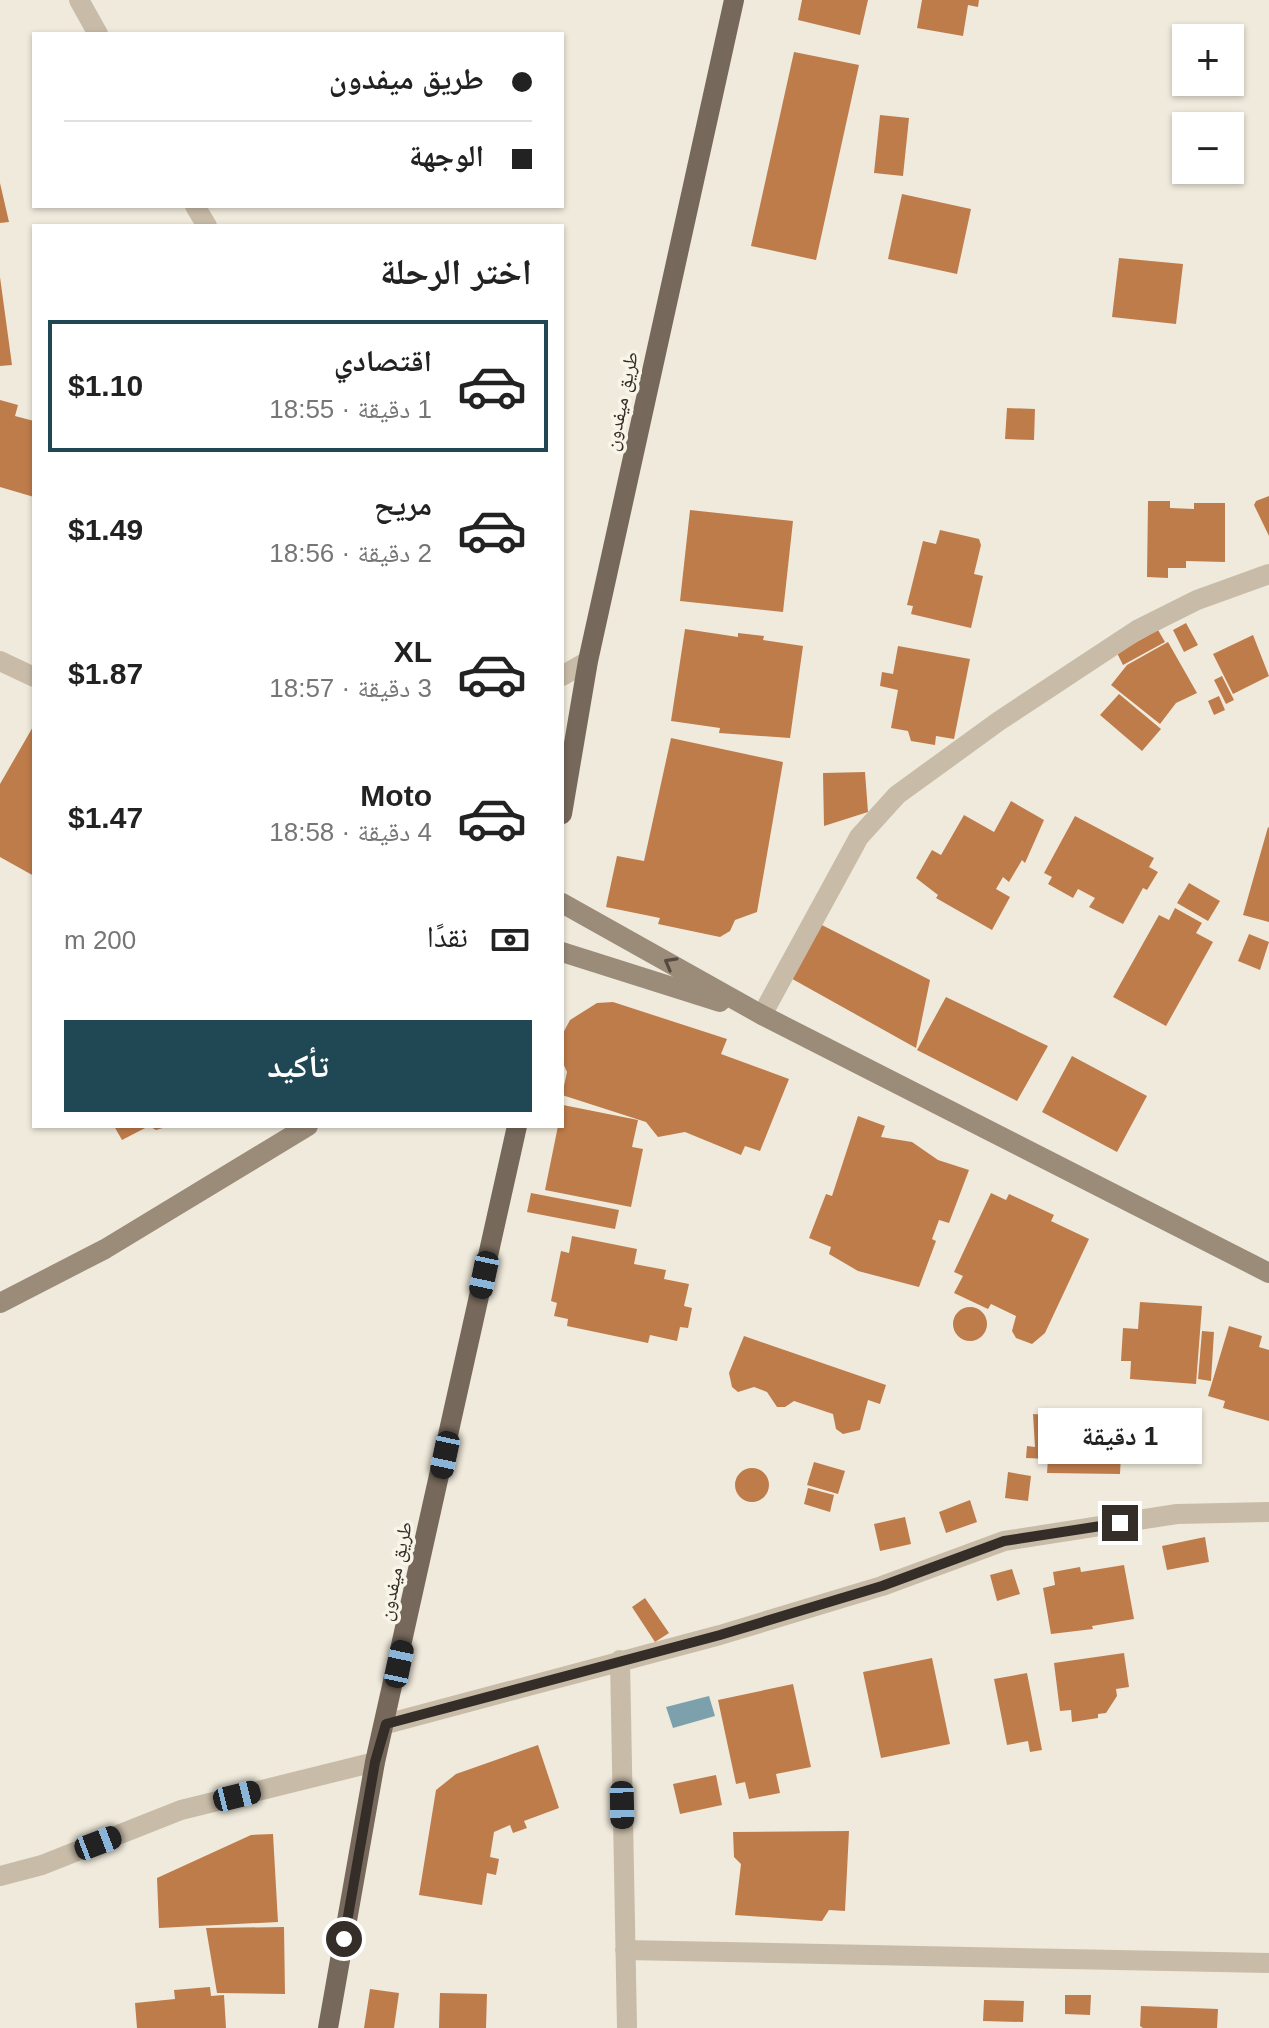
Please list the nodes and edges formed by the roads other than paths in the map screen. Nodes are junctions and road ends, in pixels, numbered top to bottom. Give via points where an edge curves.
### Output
1 (79, 0) edge
2 (734, 0) edge
3 (97, 32) edge
4 (1269, 574) edge
5 (0, 661) edge
6 (588, 661) junction
7 (564, 675) edge
8 (32, 676) edge
9 (564, 800) edge
10 (564, 904) edge
11 (564, 953) edge
12 (762, 1015) junction
13 (305, 1128) edge
14 (517, 1128) edge
15 (1269, 1273) edge
16 (0, 1303) edge
17 (1269, 1512) edge
18 (620, 1660) junction
19 (386, 1724) junction
20 (375, 1762) junction
21 (0, 1876) edge
22 (625, 1950) junction
23 (1269, 1963) edge
24 (328, 2028) edge
25 (627, 2028) edge

1 - 3 street
2 - 6 main road, طريق ميفدون
4 - 12 street via 1197,600 1137,630 897,795 859,837
5 - 8 street
6 - 7 street
6 - 9 main road, طريق ميفدون
12 -> 10 street
11 - 12 street
12 - 15 street
13 - 16 street via 105,1249
14 - 19 main road, طريق ميفدون
17 - 18 street via 1177,1514 1004,1541 882,1586
18 - 19 street
18 - 22 street
19 - 20 main road, طريق ميفدون
20 - 21 street via 181,1810 42,1865
20 - 24 main road, طريق ميفدون
22 - 23 street
22 - 25 street

